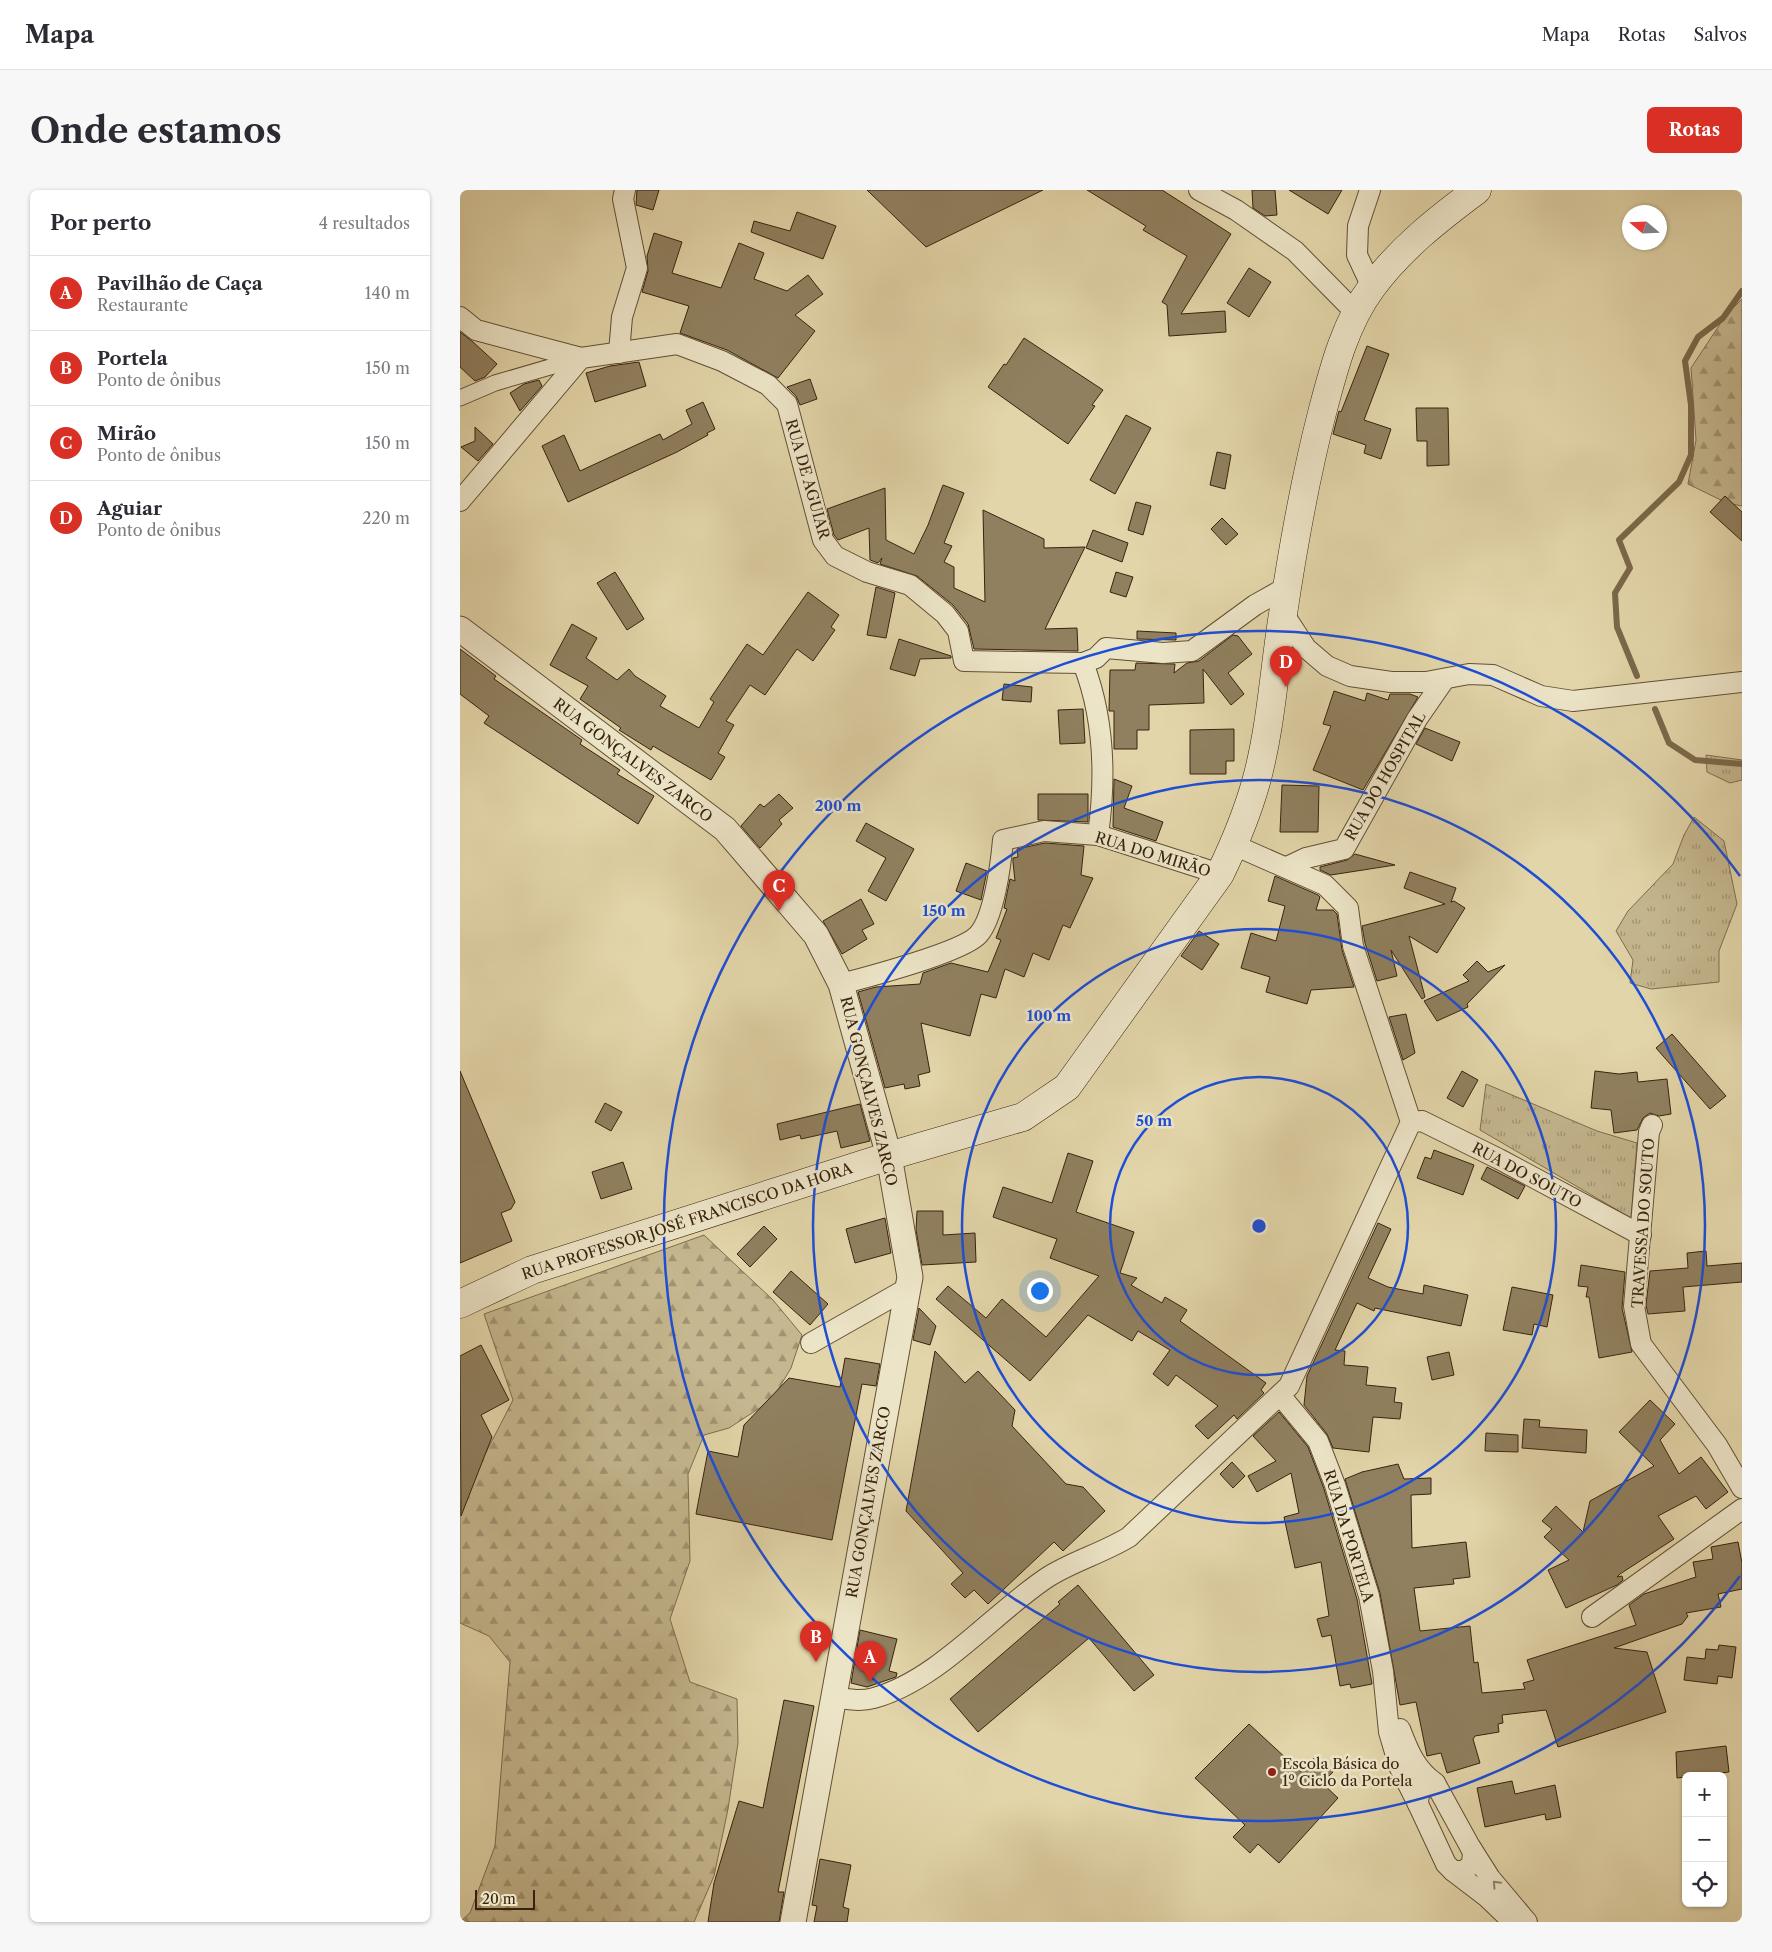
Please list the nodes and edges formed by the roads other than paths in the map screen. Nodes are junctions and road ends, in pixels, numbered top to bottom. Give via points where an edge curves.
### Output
1 (625, 190) edge
2 (1199, 190) edge
3 (1370, 190) edge
4 (1477, 190) edge
5 (1372, 287) junction
6 (1356, 313) junction
7 (460, 317) edge
8 (619, 353) junction
9 (581, 358) junction
10 (460, 398) edge
11 (460, 501) edge
12 (1285, 600) junction
13 (460, 629) edge
14 (1083, 663) junction
15 (1444, 680) junction
16 (1742, 682) edge
17 (1098, 835) junction
18 (1234, 845) junction
19 (1287, 867) junction
20 (1220, 874) junction
21 (841, 984) junction
22 (1411, 1122) junction
23 (1652, 1125) dead end
24 (889, 1156) junction
25 (1640, 1235) junction
26 (908, 1288) junction
27 (460, 1304) edge
28 (811, 1343) dead end
29 (1280, 1395) junction
30 (1742, 1488) edge
31 (1742, 1508) edge
32 (1592, 1617) dead end
33 (1386, 1692) junction
34 (832, 1697) junction
35 (1435, 1783) junction
36 (1418, 1804) junction
37 (1466, 1839) junction
38 (1453, 1871) junction
39 (793, 1922) edge
40 (1513, 1922) edge
41 (1527, 1922) edge

1 - 8 street via 623,199 637,268 622,318
2 - 6 street via 1236,210 1295,252
3 - 5 street via 1358,226 1356,255
4 - 5 main road, RUA PROFESSOR JOSÉ FRANCISCO DA HORA via 1423,230
5 - 6 main road, RUA PROFESSOR JOSÉ FRANCISCO DA HORA
6 - 12 main road, RUA PROFESSOR JOSÉ FRANCISCO DA HORA via 1344,341 1313,448
7 - 9 street via 476,330
8 - 9 street, RUA DE AGUIAR
8 - 14 street, RUA DE AGUIAR via 677,344 722,361 768,385 787,404 823,540 835,556 867,572 910,585 945,614 958,631 964,661
9 - 10 street via 495,383
9 - 11 street
12 - 14 street via 1255,605 1192,651 1163,653 1106,648 1096,658
12 - 15 street via 1306,648 1327,666 1350,676 1391,682
12 - 18 main road, RUA PROFESSOR JOSÉ FRANCISCO DA HORA via 1264,746 1256,782
13 - 21 street, RUA GONÇALVES ZARCO via 725,829 816,935
14 - 17 street via 1089,678 1103,762
15 - 16 street via 1469,674 1493,675 1541,696 1573,700
15 - 19 street, RUA DO HOSPITAL via 1417,718 1344,849 1306,858
17 - 20 street, RUA DO MIRÃO
17 - 21 street, RUA DO MIRÃO via 1044,831 1004,840 991,907 979,934 961,946
18 - 19 street
18 - 20 main road, RUA PROFESSOR JOSÉ FRANCISCO DA HORA
19 - 22 street via 1325,885 1348,908 1354,946 1373,1012
20 - 24 main road, RUA PROFESSOR JOSÉ FRANCISCO DA HORA via 1067,1087 1023,1117
21 - 24 street, RUA GONÇALVES ZARCO
22 - 25 street, RUA DO SOUTO via 1422,1121
22 - 29 street via 1289,1386
23 - 25 street, TRAVESSA DO SOUTO
24 - 26 street, RUA GONÇALVES ZARCO via 910,1277
24 - 27 main road, RUA PROFESSOR JOSÉ FRANCISCO DA HORA via 532,1270
25 - 30 street, TRAVESSA DO SOUTO via 1634,1306 1641,1344 1717,1445
26 - 28 street
26 - 34 street, RUA GONÇALVES ZARCO
29 - 33 street, RUA DA PORTELA via 1318,1441 1334,1485 1368,1596
29 - 34 street via 1129,1536 1049,1576 936,1666 897,1689 873,1699
31 - 32 street
33 - 35 street, RUA DA PORTELA via 1410,1754 1420,1771
33 - 36 street, RUA DA PORTELA via 1389,1732 1399,1766
34 - 39 street, RUA GONÇALVES ZARCO
35 - 36 street via 1424,1786 1418,1795
35 - 37 street, RUA DA PORTELA
36 - 38 street, RUA DA PORTELA via 1446,1864
37 - 38 street, RUA DA PORTELA via 1473,1852 1472,1864 1464,1871
41 -> 37 street, RUA DA PORTELA via 1482,1867
38 - 40 street, RUA DA PORTELA

